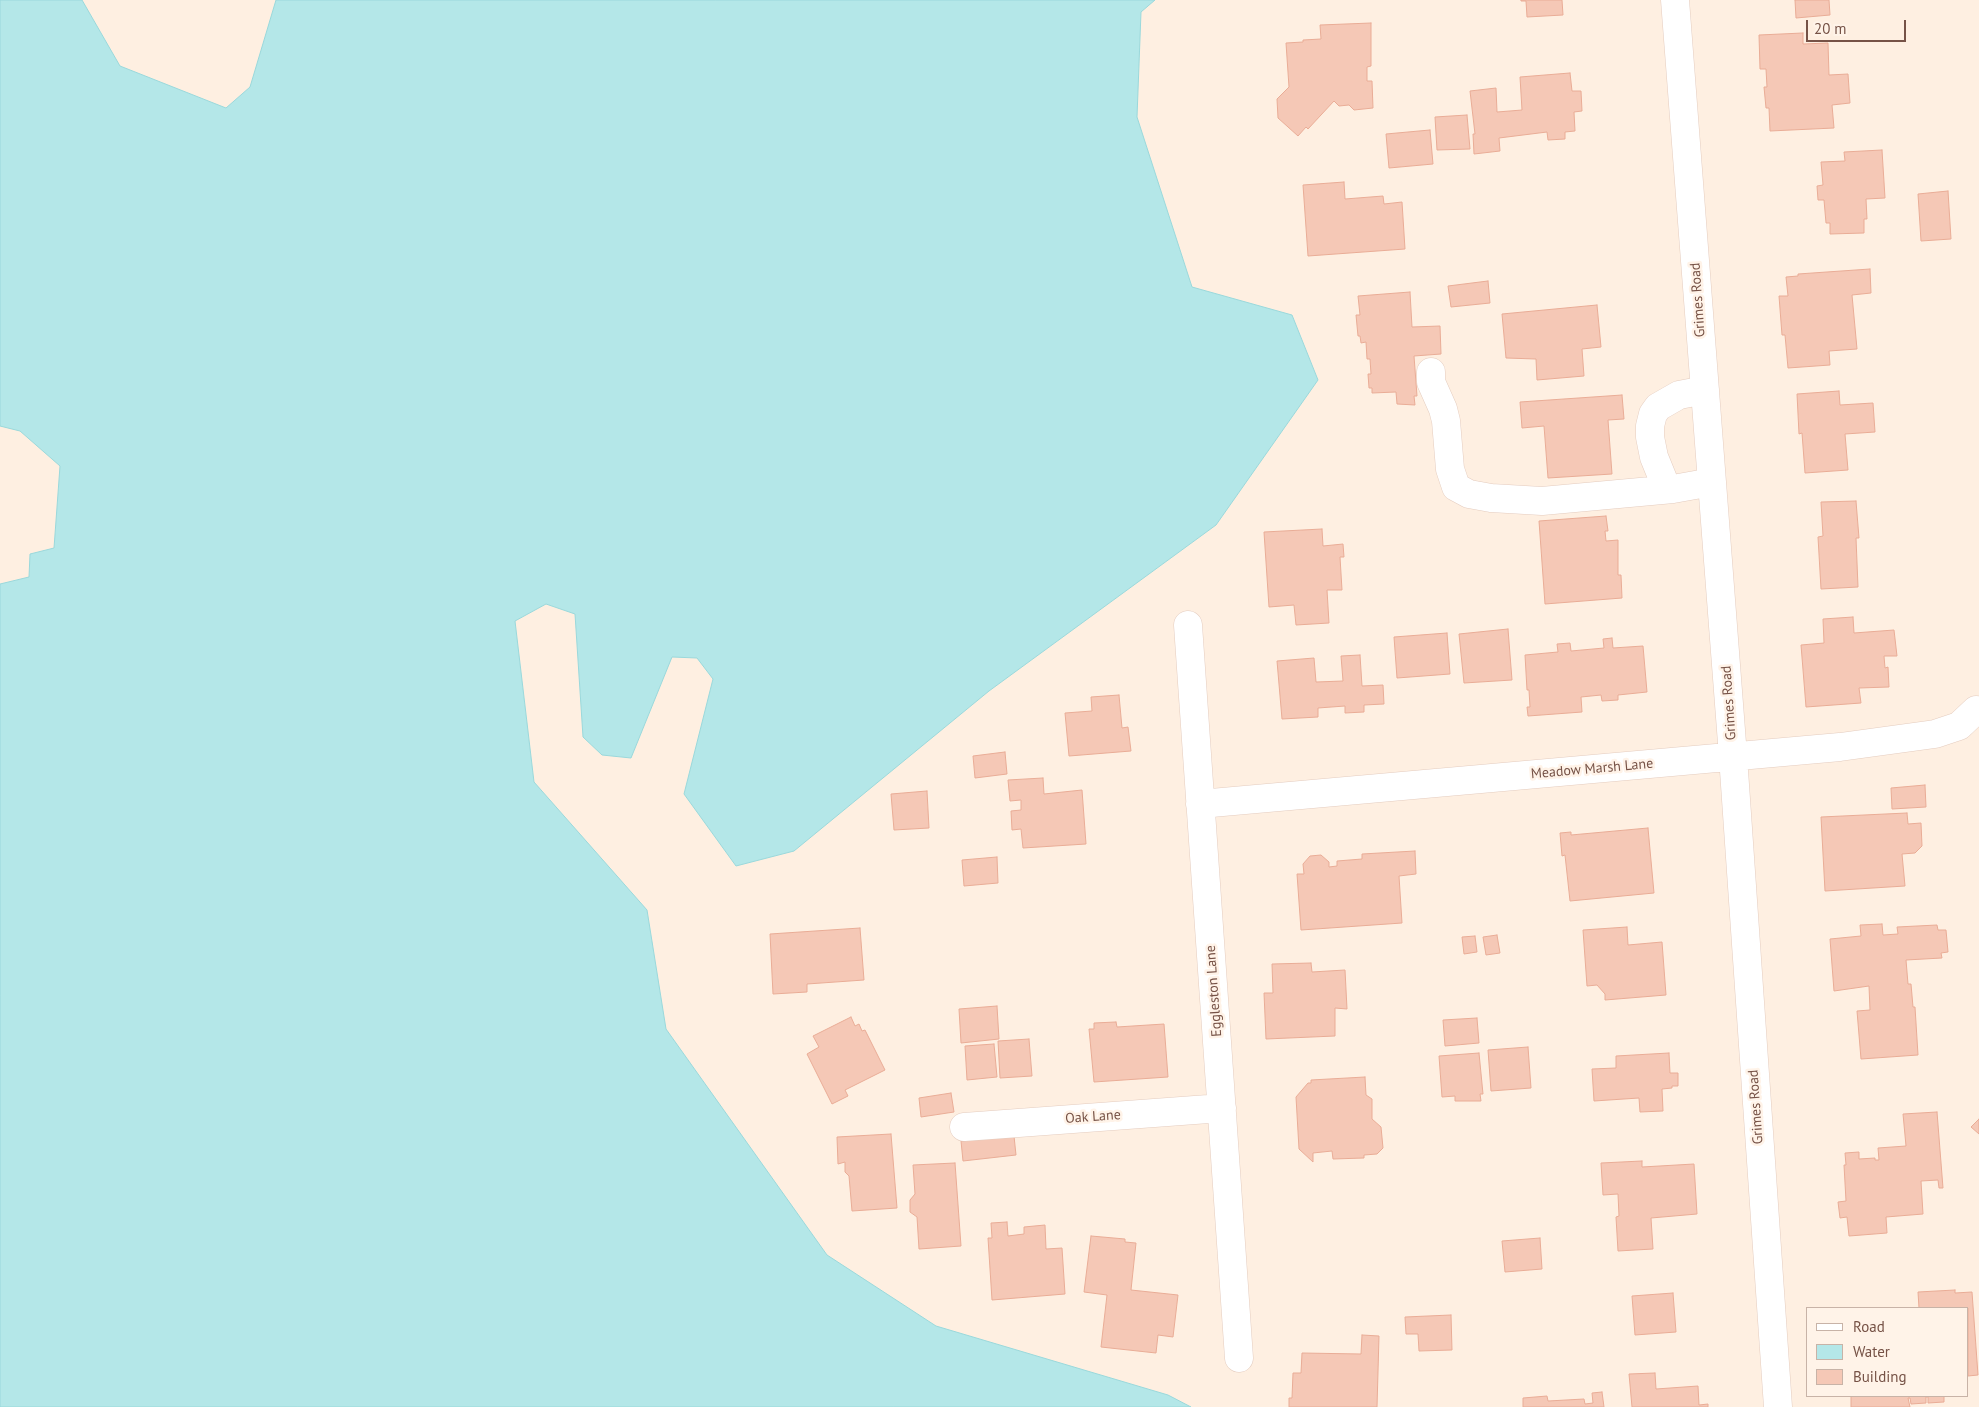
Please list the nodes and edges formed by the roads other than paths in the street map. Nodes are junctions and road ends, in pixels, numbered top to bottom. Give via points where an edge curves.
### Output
1 (1675, 0) edge
2 (1431, 372) dead end
3 (1704, 390) junction
4 (1712, 482) junction
5 (1667, 489) junction
6 (1188, 625) dead end
7 (1976, 710) dead end
8 (1733, 756) junction
9 (1200, 804) junction
10 (1222, 1108) junction
11 (964, 1127) dead end
12 (1239, 1358) dead end
13 (1778, 1407) edge

1 - 3 street, Grimes Road
2 - 5 street via 1431,382 1446,421 1450,469 1456,487 1469,494 1542,501
3 - 4 street, Grimes Road
3 - 5 street via 1679,395 1658,406 1653,414 1650,437
4 - 5 street
4 - 8 street, Grimes Road
6 - 9 street, Eggleston Lane
7 - 8 street, Meadow Marsh Lane via 1958,726 1935,734 1840,747
8 - 9 street, Meadow Marsh Lane
8 - 13 street, Grimes Road
9 - 10 street, Eggleston Lane
10 - 11 street, Oak Lane
10 - 12 street, Eggleston Lane

